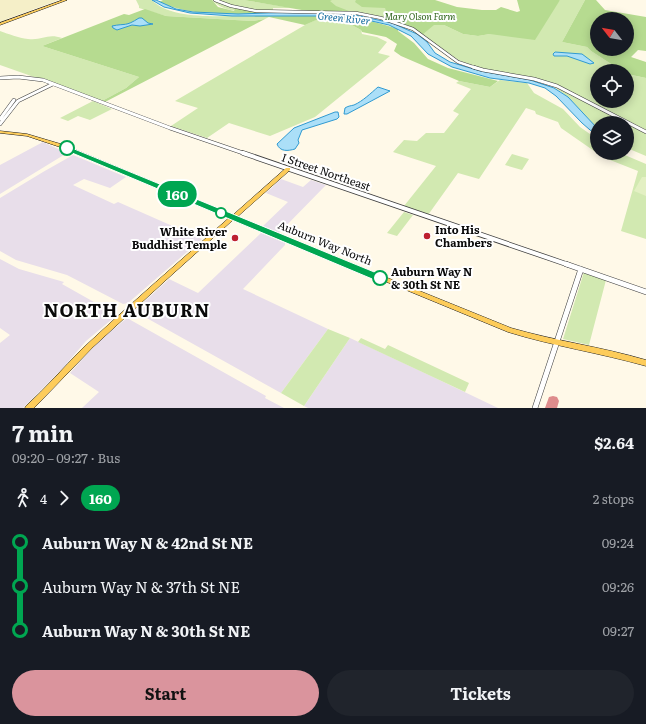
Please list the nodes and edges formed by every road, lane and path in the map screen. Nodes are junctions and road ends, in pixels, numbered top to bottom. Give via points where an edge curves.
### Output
1 (68, 0) edge
2 (215, 0) edge
3 (18, 18) junction
4 (0, 25) edge
5 (0, 78) edge
6 (52, 83) junction
7 (0, 119) edge
8 (0, 124) edge
9 (0, 132) edge
10 (646, 132) edge
11 (288, 169) junction
12 (233, 218) junction
13 (581, 269) junction
14 (646, 292) edge
15 (557, 342) junction
16 (646, 363) edge
17 (29, 408) edge
18 (535, 408) edge

1 - 3 main road
2 - 10 street via 256,11 370,15 409,28 458,62 557,86
3 - 4 main road
3 - 4 main road
5 - 6 street, I Street Northeast via 31,78
6 - 7 street via 16,99
6 - 8 street via 18,101
6 - 11 street, I Street Northeast
9 - 12 main road, Auburn Way North via 41,138
11 - 12 main road
11 - 13 street, I Street Northeast
12 - 15 main road, Auburn Way North via 488,322 521,334
12 - 17 main road via 127,311
13 - 14 street, I Street Northeast
13 - 15 street
15 - 16 main road, Auburn Way North
15 - 18 street

